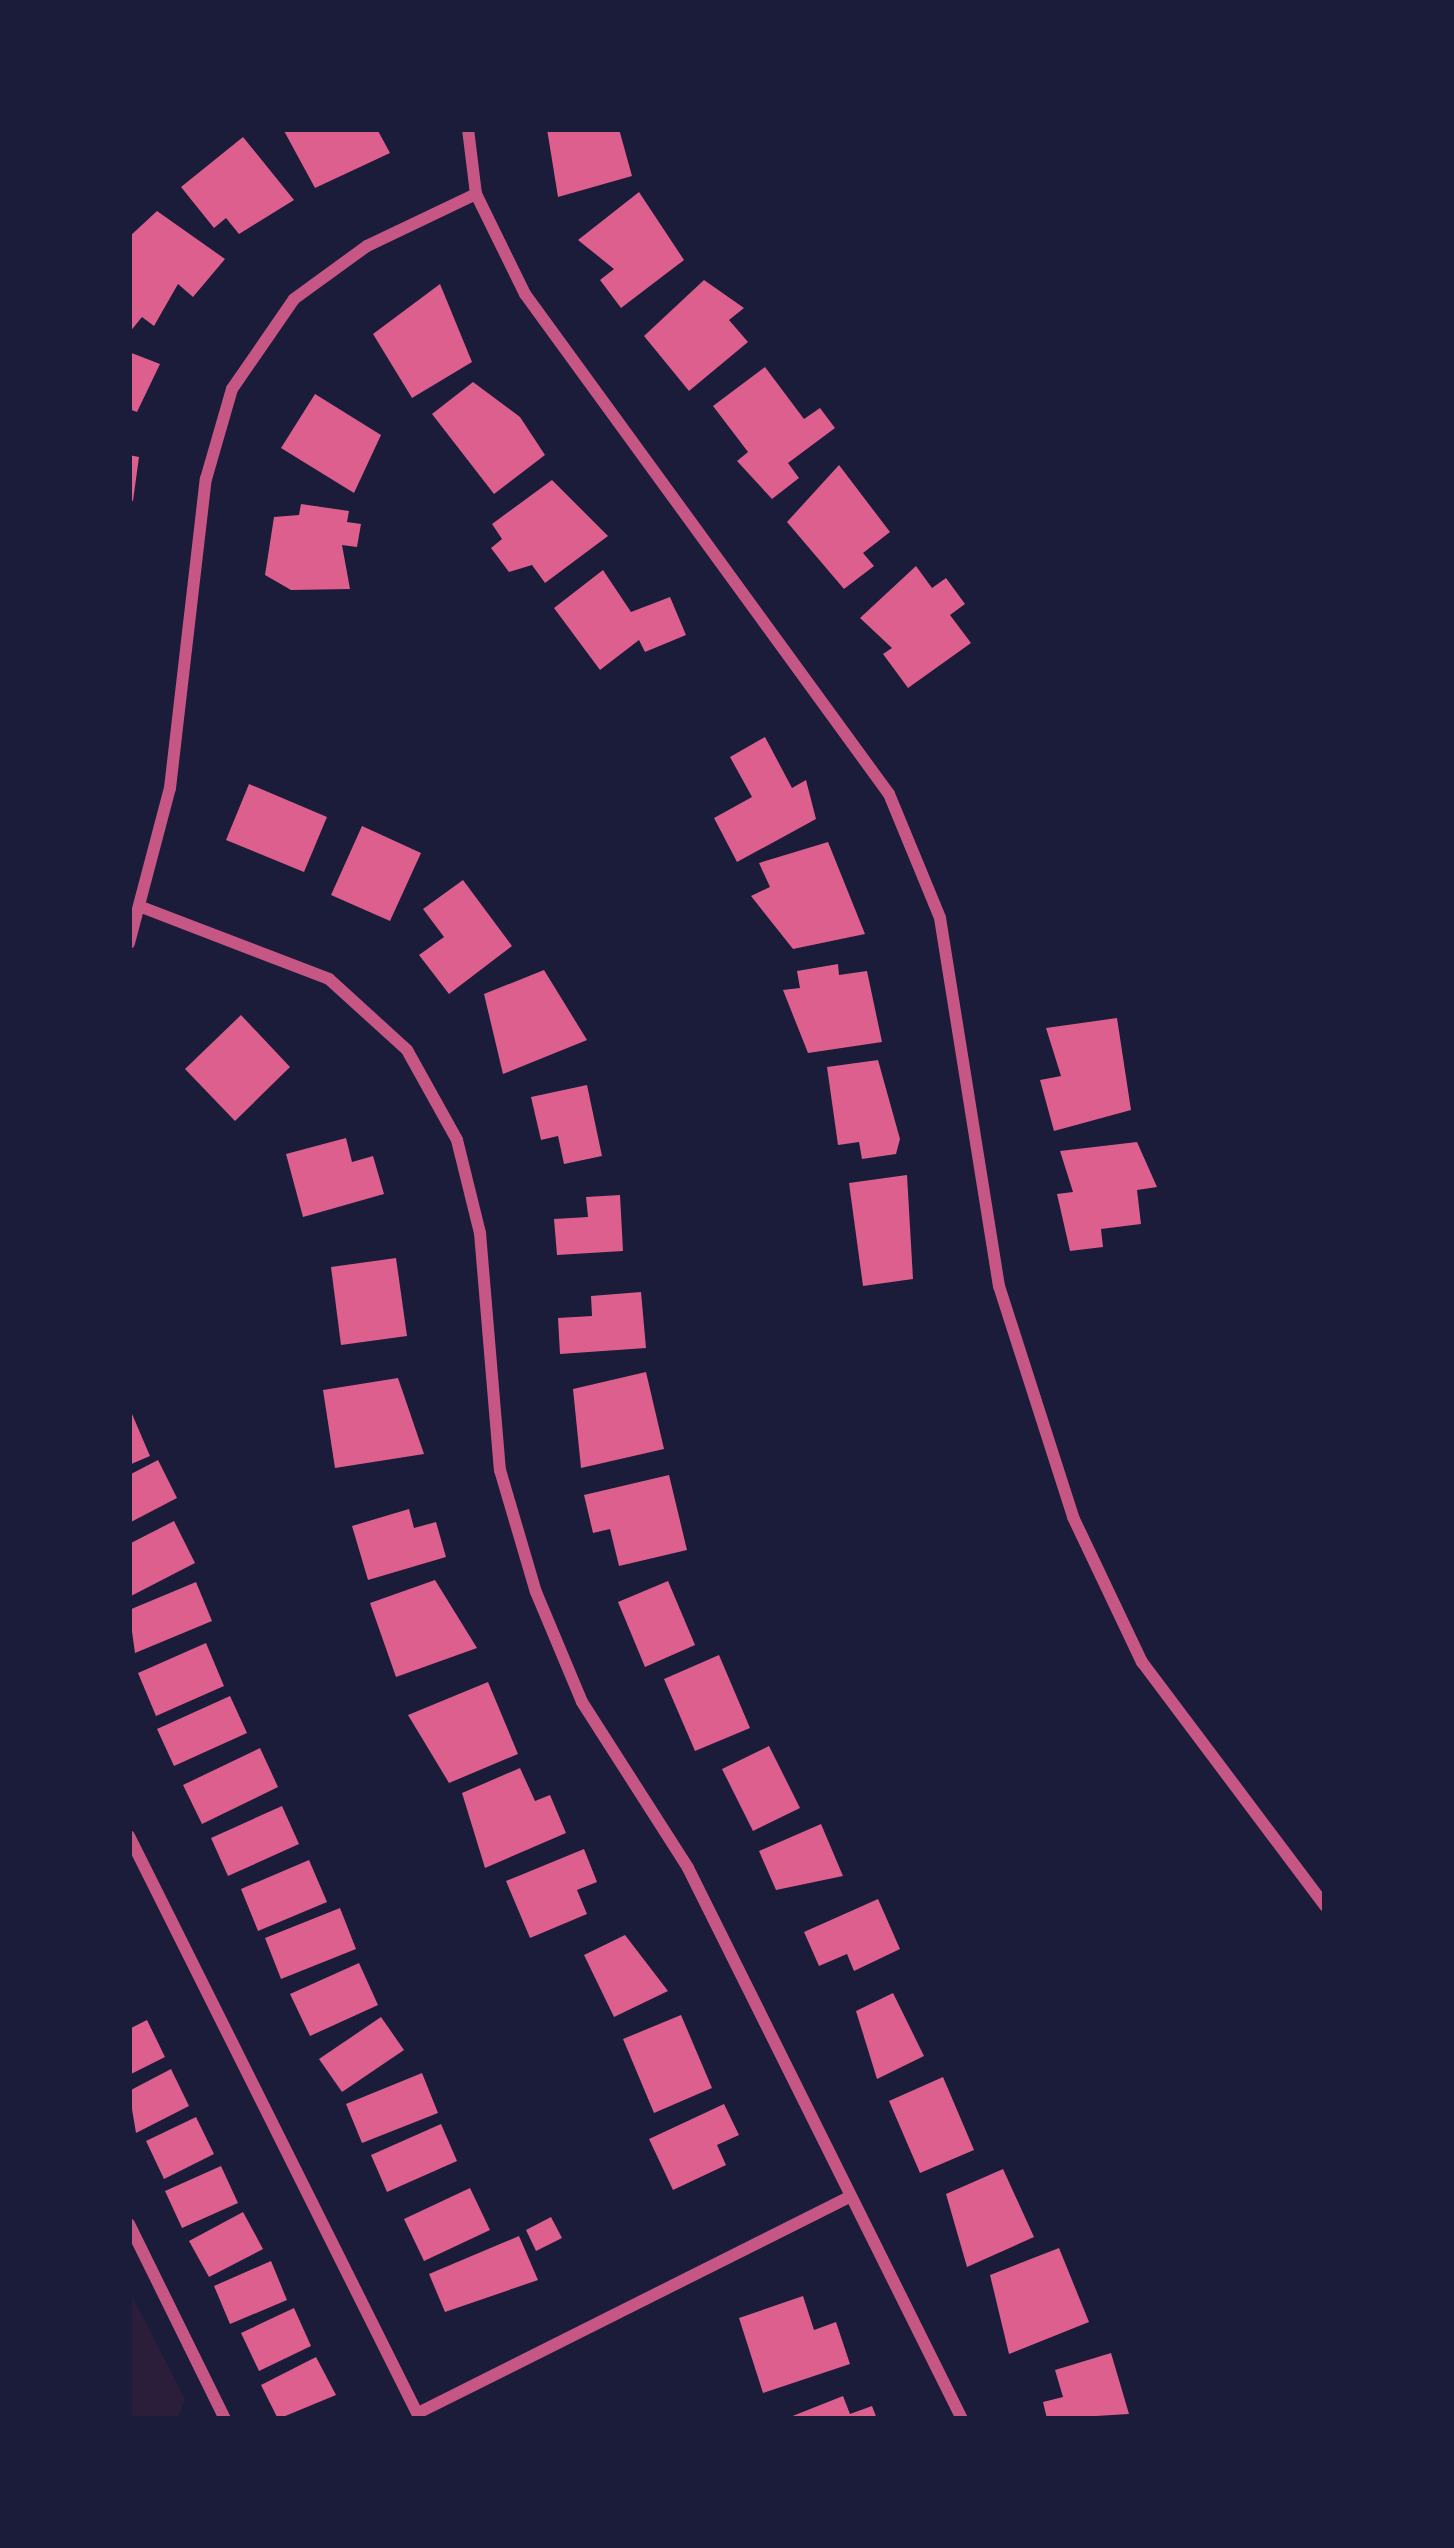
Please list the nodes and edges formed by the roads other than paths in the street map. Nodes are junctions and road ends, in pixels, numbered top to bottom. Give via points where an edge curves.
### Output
1 (468, 129) edge
2 (476, 194) junction
3 (144, 908) junction
4 (129, 943) edge
5 (129, 1836) edge
6 (1325, 1906) edge
7 (849, 2197) junction
8 (129, 2224) edge
9 (419, 2416) edge
10 (225, 2419) edge
11 (962, 2419) edge

1 - 2 street
2 - 3 street via 367,246 294,298 232,389 206,479 170,788
2 - 6 street via 525,294 889,794 940,918 999,1286 1073,1516 1142,1663
3 - 4 street
3 - 7 street via 329,979 407,1050 458,1139 480,1233 500,1470 536,1592 582,1702 688,1868
5 - 9 street
7 - 9 street
7 - 11 street
8 - 10 street

